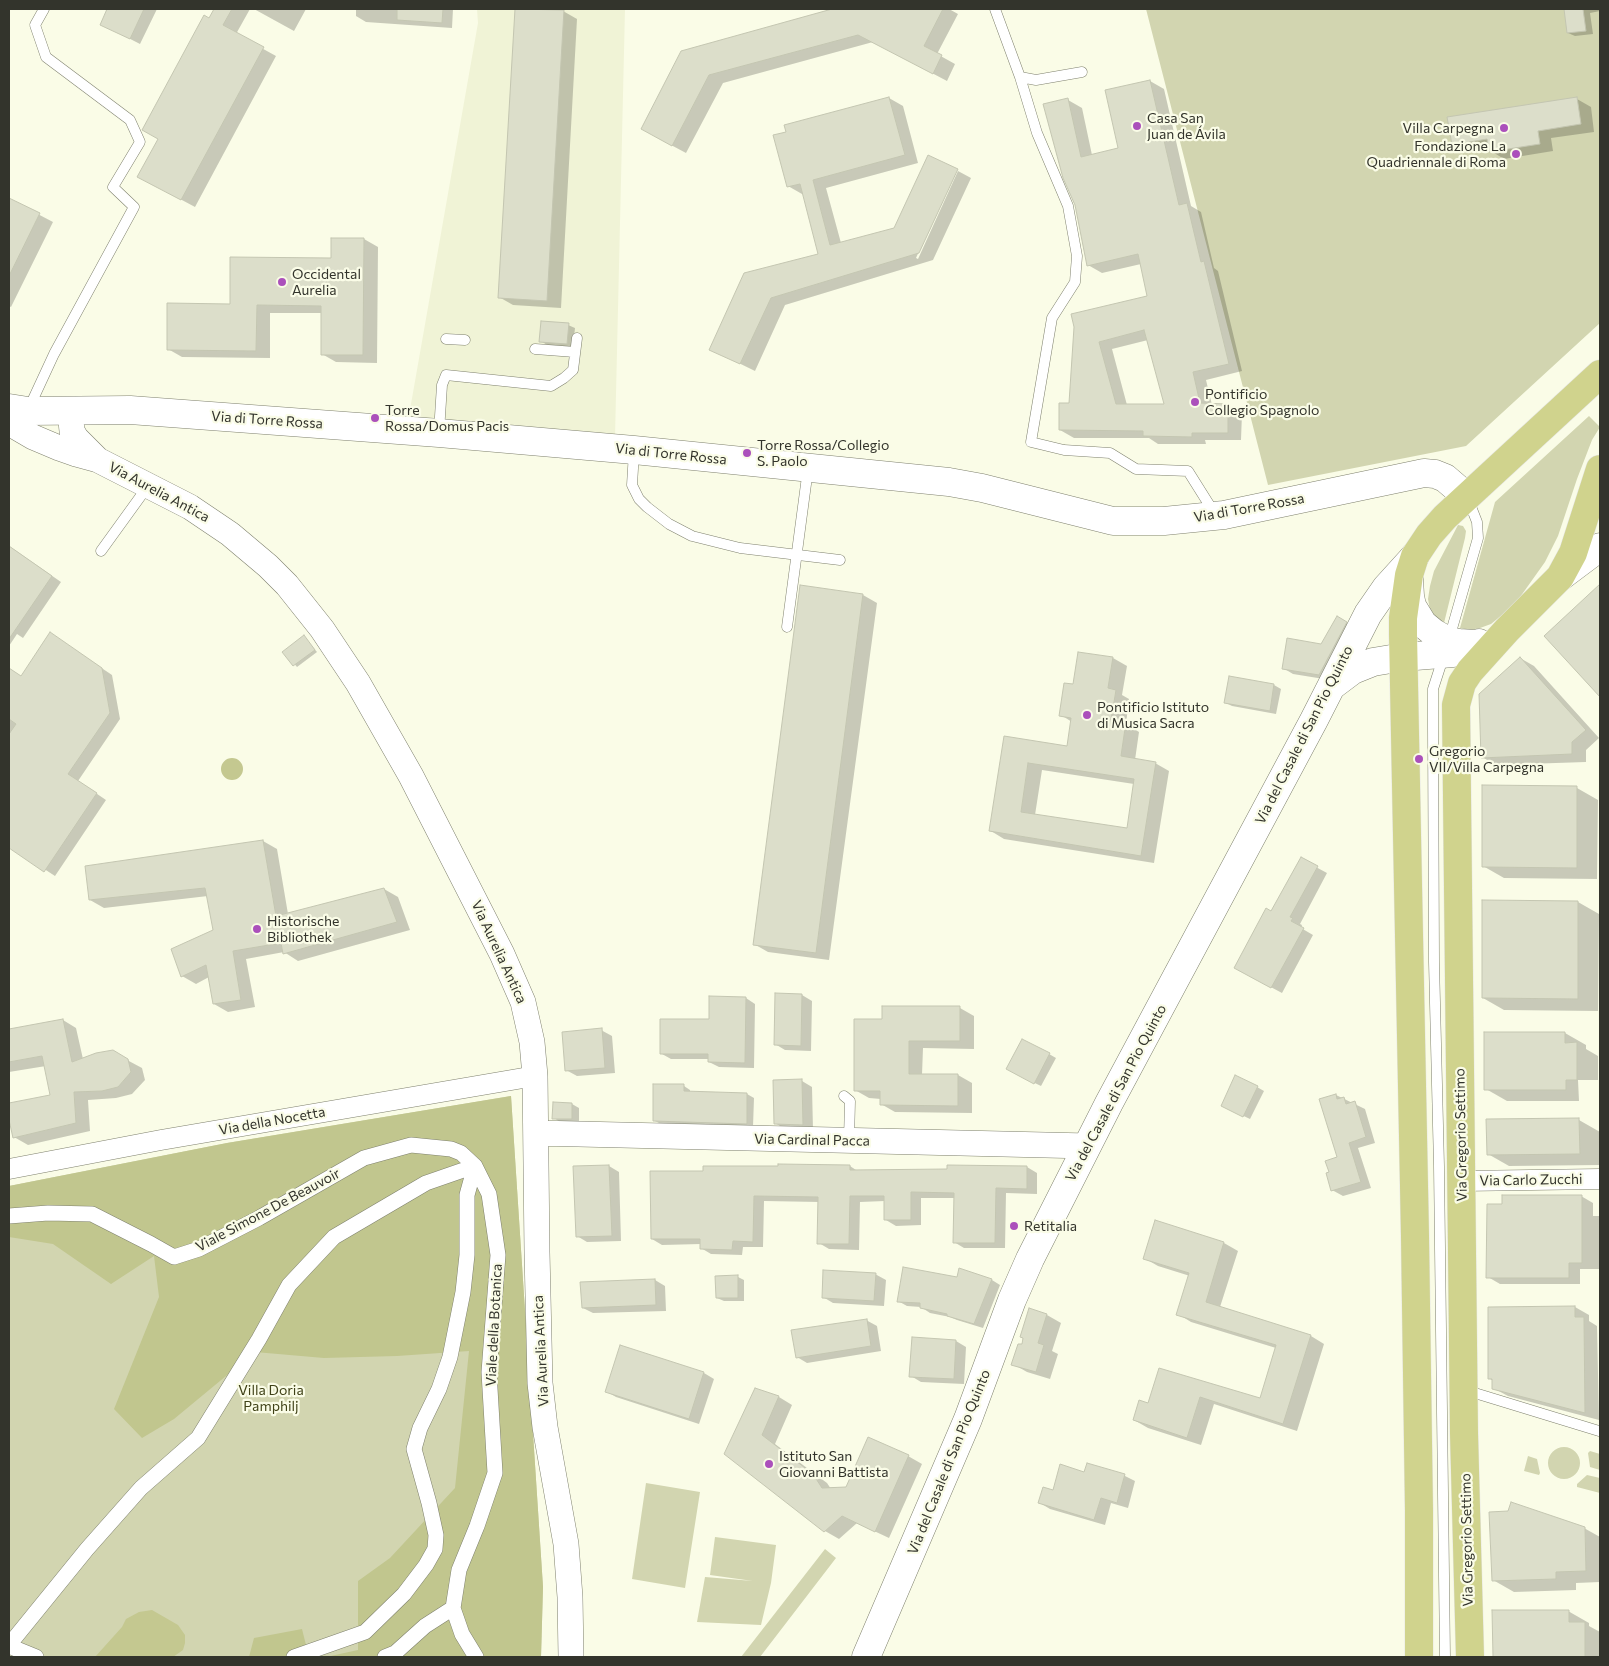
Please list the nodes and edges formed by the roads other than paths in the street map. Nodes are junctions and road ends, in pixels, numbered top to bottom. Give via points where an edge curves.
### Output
1 (44, 9) edge
2 (995, 9) edge
3 (1082, 72) dead end
4 (1020, 77) junction
5 (576, 338) dead end
6 (446, 339) dead end
7 (465, 340) dead end
8 (536, 349) dead end
9 (575, 352) junction
10 (1600, 374) edge
11 (1588, 396) edge
12 (70, 411) junction
13 (15, 414) edge
14 (439, 433) junction
15 (634, 450) junction
16 (98, 460) junction
17 (808, 468) junction
18 (1600, 469) edge
19 (148, 486) junction
20 (1466, 496) junction
21 (1216, 516) junction
22 (1600, 547) edge
23 (101, 552) dead end
24 (797, 554) junction
25 (840, 560) dead end
26 (1412, 565) junction
27 (1560, 577) junction
28 (788, 627) dead end
29 (1507, 630) junction
30 (1446, 648) junction
31 (1403, 657) junction
32 (1333, 685) junction
33 (535, 1076) junction
34 (844, 1096) dead end
35 (536, 1133) junction
36 (849, 1141) junction
37 (1088, 1146) junction
38 (475, 1166) junction
39 (9, 1169) edge
40 (1600, 1179) edge
41 (1462, 1181) junction
42 (487, 1187) joint
43 (9, 1216) edge
44 (1464, 1390) junction
45 (1599, 1431) edge
46 (453, 1608) junction
47 (9, 1647) edge
48 (10, 1657) edge
49 (36, 1657) edge
50 (294, 1657) edge
51 (385, 1657) edge
52 (476, 1657) edge
53 (571, 1657) edge
54 (866, 1657) edge
55 (1419, 1657) edge
56 (1445, 1657) edge
57 (1470, 1657) edge

1 - 13 lane via 35,25 46,57 130,120 140,142 113,187 134,207 54,354
2 - 4 lane
3 - 4 lane via 1036,80
4 - 21 lane via 1037,133 1068,206 1077,256 1075,282 1052,318 1031,442 1064,450 1110,453 1136,468 1188,471
5 - 9 lane
6 - 7 lane
8 - 9 lane
9 - 14 lane via 572,370 551,386 446,375 442,385
10 - 11 main road
11 - 20 main road
12 - 13 main road, Via di Torre Rossa
12 - 14 main road, Via di Torre Rossa via 130,410
12 - 16 street, Via Aurelia Antica via 76,438
13 - 16 street, Via Aurelia Antica via 33,436
14 - 15 main road, Via di Torre Rossa via 536,436
15 - 17 main road, Via di Torre Rossa
15 - 24 lane via 631,477 634,491 647,507 669,524 692,536 740,548
16 - 19 street, Via Aurelia Antica
17 - 21 main road, Via di Torre Rossa via 966,485 1113,521
17 - 24 lane
18 - 27 main road, Via Gregorio Settimo via 1573,553
19 - 23 lane
19 - 33 street, Via Aurelia Antica via 210,519 268,566 304,604 338,652 411,776 506,961 527,1014
20 - 21 main road, Via di Torre Rossa via 1450,481 1426,472
20 - 26 main road via 1430,535
20 - 30 lane, Via Gregorio Settimo via 1475,513 1478,538
22 - 27 main road
24 - 25 lane
24 - 28 lane
26 - 30 main road via 1410,596 1417,615
26 - 31 main road via 1403,618
26 - 32 main road, Via del Casale di San Pio Quinto via 1396,576 1376,600
27 - 29 main road, Via Gregorio Settimo
29 - 30 main road via 1462,650
29 - 41 main road, Via Gregorio Settimo via 1462,683 1456,713
30 - 31 main road
30 - 56 lane, Via Gregorio Settimo via 1433,689
31 - 32 main road via 1358,668
31 - 55 main road via 1416,1246
32 - 37 main road, Via del Casale di San Pio Quinto
33 - 35 street, Via Aurelia Antica
33 - 39 street, Via della Nocetta
34 - 36 lane via 850,1102
35 - 36 street, Via Cardinal Pacca
35 - 53 street, Via Aurelia Antica via 540,1383 566,1544
36 - 37 street, Via Cardinal Pacca
37 - 54 main road, Via del Casale di San Pio Quinto via 1019,1284 968,1419
38 - 42 street, Viale Simone De Beauvoir
38 - 43 street, Viale Simone De Beauvoir via 461,1153 451,1149 411,1145 364,1158 199,1249 174,1257 92,1214 48,1212
38 - 47 street via 426,1183 334,1237 289,1285 198,1438 141,1488 87,1549
38 - 50 street via 467,1195 463,1292 450,1358 414,1449 436,1535 435,1549 404,1594 365,1632
40 - 41 street, Via Carlo Zucchi
41 - 44 main road, Via Gregorio Settimo
42 - 46 street, Viale della Botanica via 498,1255 489,1372 495,1473 459,1570
44 - 45 lane
44 - 57 main road, Via Gregorio Settimo
46 - 51 street via 395,1653
46 - 52 street via 462,1634
47 - 48 street
47 - 49 street

